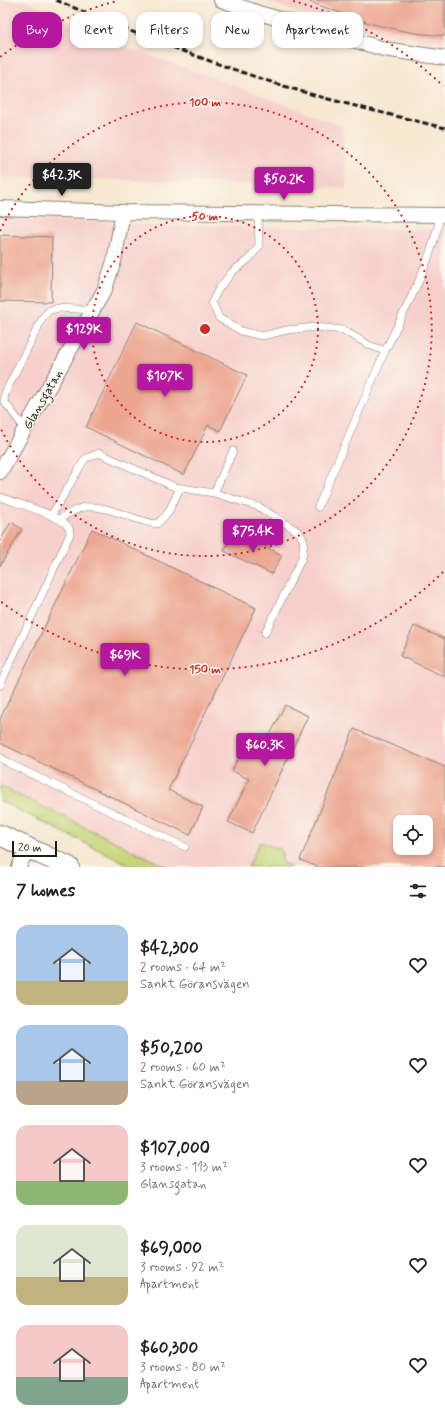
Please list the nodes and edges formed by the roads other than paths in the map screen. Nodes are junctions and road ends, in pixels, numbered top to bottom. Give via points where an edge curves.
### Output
1 (221, 0) edge
2 (445, 58) edge
3 (0, 208) edge
4 (123, 212) junction
5 (258, 214) junction
6 (442, 215) edge
7 (93, 310) junction
8 (385, 351) junction
9 (25, 429) junction
10 (233, 451) dead end
11 (0, 472) edge
12 (180, 488) junction
13 (214, 494) junction
14 (0, 497) edge
15 (318, 507) dead end
16 (51, 516) junction
17 (59, 519) junction
18 (265, 633) dead end
19 (0, 685) edge
20 (0, 757) edge
21 (0, 835) edge
22 (28, 847) junction
23 (185, 847) dead end
24 (18, 867) edge
25 (69, 867) edge

1 - 2 street via 384,49
3 - 4 street
4 - 5 street
4 - 7 street, Glansgatan via 114,262 104,290
5 - 6 street
5 - 8 lane via 259,246 232,272 218,290 212,302 219,318 241,331 262,336 316,327 344,330
6 - 8 lane via 426,266
7 - 9 street, Glansgatan
7 - 9 lane via 59,308 50,310 43,317 5,393 4,401
8 - 15 lane
9 - 11 street, Glansgatan
10 - 13 lane
12 - 13 lane
12 - 16 lane via 99,453 85,459
12 - 17 lane via 168,513 157,524 146,523 109,510 84,507
13 - 18 lane via 259,507 299,532 304,541 302,558
14 - 16 lane
16 - 17 lane
17 - 19 lane via 69,528 70,534
20 - 23 lane
21 - 22 street
22 - 24 street
22 - 25 street

